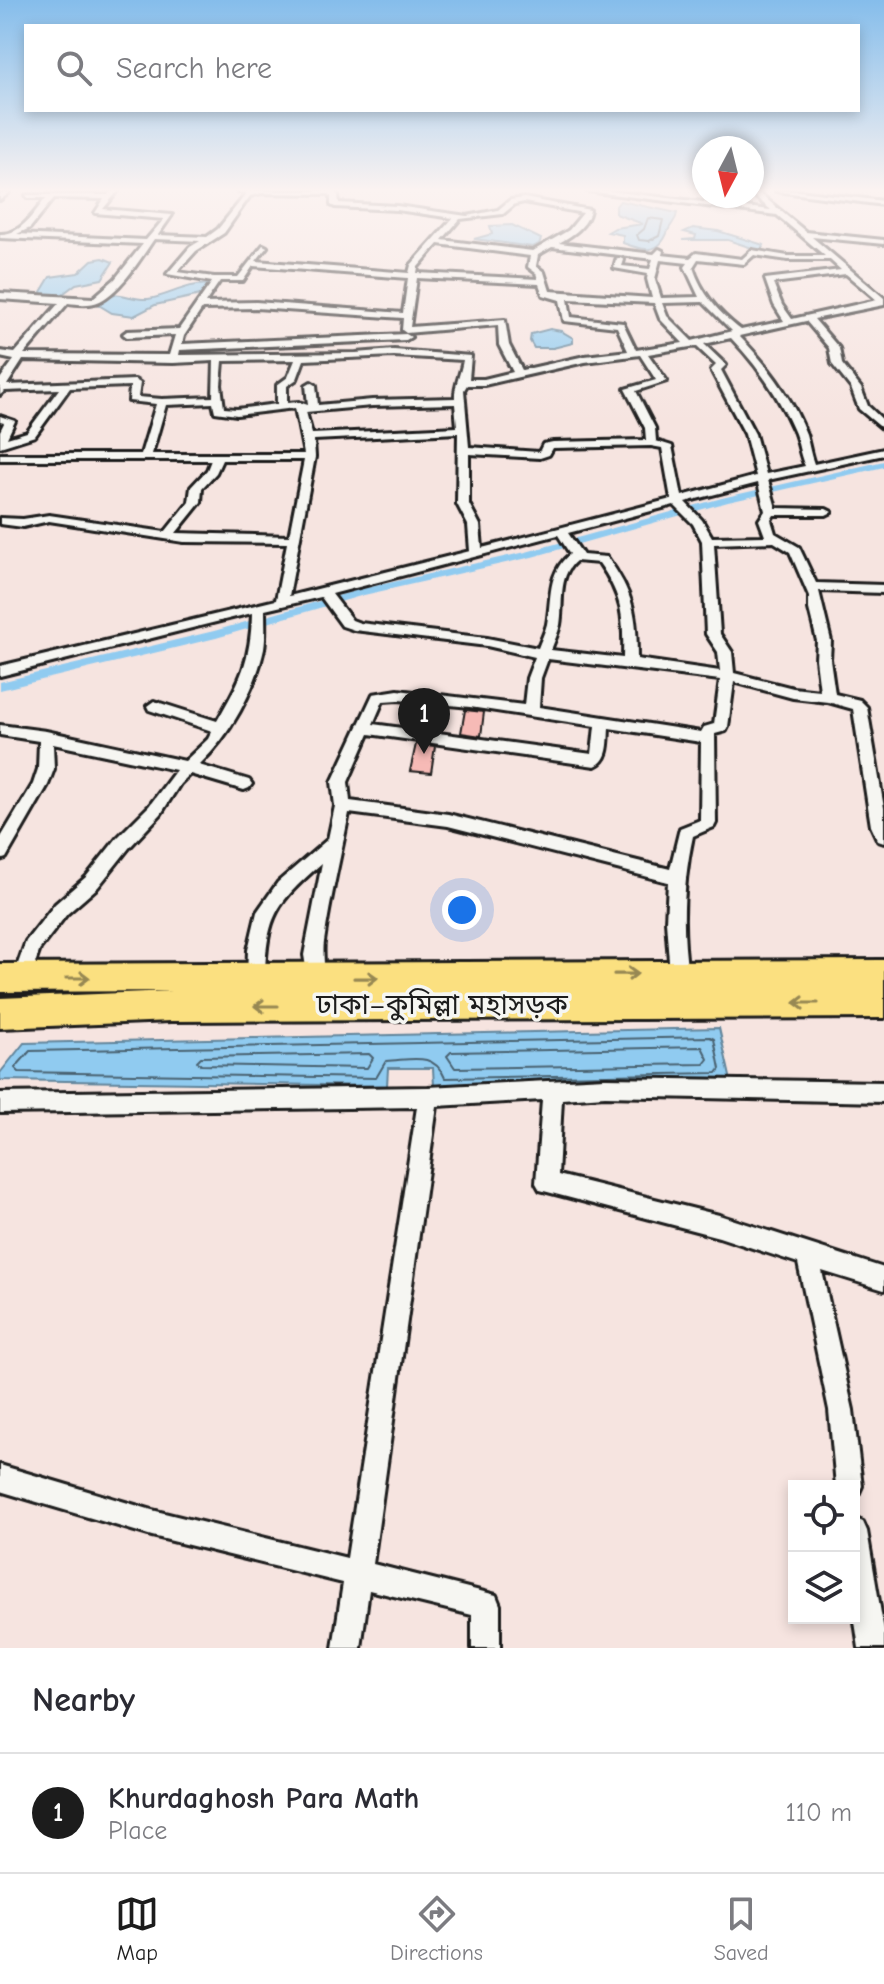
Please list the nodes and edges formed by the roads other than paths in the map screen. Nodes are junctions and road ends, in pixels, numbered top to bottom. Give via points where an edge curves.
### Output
1 (129, 268) edge
2 (176, 268) edge
3 (248, 268) edge
4 (312, 268) edge
5 (415, 268) edge
6 (535, 268) edge
7 (618, 268) edge
8 (653, 268) edge
9 (689, 268) edge
10 (846, 268) edge
11 (850, 271) junction
12 (652, 272) junction
13 (413, 273) junction
14 (217, 279) junction
15 (542, 282) junction
16 (0, 296) edge
17 (561, 296) junction
18 (706, 299) junction
19 (64, 300) junction
20 (657, 301) junction
21 (884, 301) edge
22 (199, 306) junction
23 (406, 316) junction
24 (807, 317) junction
25 (789, 321) junction
26 (182, 332) junction
27 (406, 333) junction
28 (735, 333) junction
29 (127, 334) dead end
30 (301, 340) junction
31 (694, 344) junction
32 (175, 347) junction
33 (638, 352) junction
34 (403, 353) junction
35 (0, 354) edge
36 (305, 356) junction
37 (16, 357) junction
38 (219, 358) junction
39 (173, 360) junction
40 (519, 374) junction
41 (464, 382) junction
42 (68, 384) junction
43 (311, 385) dead end
44 (0, 390) edge
45 (217, 400) junction
46 (460, 401) junction
47 (162, 402) junction
48 (282, 406) junction
49 (313, 408) junction
50 (301, 409) junction
51 (0, 419) edge
52 (884, 427) edge
53 (463, 430) junction
54 (308, 437) junction
55 (0, 443) edge
56 (651, 443) junction
57 (464, 450) junction
58 (884, 452) edge
59 (146, 456) junction
60 (218, 456) junction
61 (0, 457) edge
62 (310, 457) junction
63 (812, 468) junction
64 (766, 492) junction
65 (680, 504) junction
66 (826, 512) dead end
67 (0, 521) edge
68 (564, 534) junction
69 (168, 535) junction
70 (772, 539) junction
71 (295, 540) junction
72 (708, 541) junction
73 (476, 554) junction
74 (577, 554) junction
75 (811, 587) junction
76 (884, 589) edge
77 (323, 591) junction
78 (282, 601) junction
79 (259, 609) junction
80 (544, 654) junction
81 (630, 663) junction
82 (0, 671) edge
83 (726, 676) junction
84 (828, 697) junction
85 (154, 706) dead end
86 (531, 712) junction
87 (602, 724) junction
88 (221, 728) junction
89 (365, 728) junction
90 (0, 730) edge
91 (46, 736) junction
92 (707, 738) junction
93 (189, 767) junction
94 (244, 784) dead end
95 (343, 806) junction
96 (884, 837) edge
97 (333, 844) junction
98 (0, 853) edge
99 (676, 877) junction
100 (679, 974) junction
101 (884, 974) edge
102 (256, 977) junction
103 (11, 978) edge
104 (315, 979) junction
105 (884, 1003) edge
106 (0, 1013) edge
107 (553, 1090) junction
108 (884, 1092) edge
109 (428, 1097) junction
110 (0, 1103) edge
111 (807, 1255) junction
112 (884, 1279) edge
113 (0, 1478) edge
114 (848, 1480) edge
115 (857, 1552) edge
116 (358, 1575) junction
117 (347, 1648) edge
118 (486, 1648) edge
119 (873, 1648) edge

1 - 19 street via 97,299
2 - 14 street via 171,274
3 - 14 street via 240,279
4 - 13 street
5 - 13 street
6 - 15 street
7 - 12 street
8 - 12 street
9 - 18 street
10 - 11 street
11 - 21 street
11 - 25 street via 768,281
12 - 20 street
13 - 15 street
13 - 23 street
14 - 22 street
15 - 17 street via 546,293
16 - 19 street
17 - 20 street
17 - 33 street via 567,319 620,325
18 - 20 street
18 - 28 street
19 - 37 street
20 - 31 street via 663,317
21 - 24 street
22 - 23 street
22 - 26 street
23 - 27 street
24 - 25 street
24 - 52 street via 834,348 837,364 870,417
25 - 28 street
26 - 29 street
26 - 32 street
27 - 30 street
27 - 34 street
27 - 40 street via 502,322 504,345
28 - 31 street
28 - 63 street via 772,377
30 - 32 street
30 - 36 street
31 - 33 street
31 - 64 street via 721,365 716,370 742,416
32 - 39 street
33 - 40 street
33 - 56 street via 662,381 630,389 650,428
34 - 36 street
34 - 41 street via 468,358
35 - 37 street
36 - 38 street
36 - 48 street via 292,379 282,385
37 - 39 street
37 - 44 street
38 - 39 street
38 - 45 street
40 - 41 street
41 - 46 street via 459,386
42 - 44 street
42 - 47 street via 135,383 133,399
42 - 55 street via 31,434
43 - 49 street
45 - 47 street
45 - 48 street via 224,412
46 - 49 street
46 - 53 street
47 - 59 street
48 - 50 street
49 - 50 street
50 - 54 street
51 - 55 street via 10,421
53 - 54 street
53 - 57 street
54 - 62 street
56 - 57 street via 553,445 540,455
56 - 65 street via 667,446
57 - 73 street via 463,504 474,525
58 - 63 street
59 - 60 street
59 - 61 street
60 - 62 street
60 - 69 street via 197,487 195,502
62 - 71 street
63 - 64 street
64 - 65 street
64 - 66 street
64 - 70 street via 765,520
65 - 68 street
65 - 72 street
67 - 69 street via 49,518
68 - 73 street
68 - 74 street
69 - 71 street
70 - 72 street
70 - 75 street via 795,550
71 - 78 street
72 - 83 street via 713,634 726,654
73 - 77 street
74 - 80 street via 557,581
74 - 81 street via 603,560 629,603
75 - 76 street
75 - 84 street via 824,641
77 - 78 street
77 - 80 street via 347,623 359,627
78 - 79 street
79 - 82 street
79 - 88 street via 252,667
80 - 81 street
80 - 86 street via 534,678
81 - 83 street
83 - 84 street
83 - 92 street via 721,727 709,731
84 - 96 street via 860,707
85 - 88 street
86 - 87 street
86 - 89 street via 384,695 378,697
87 - 89 street via 595,760
87 - 92 street
88 - 93 street
89 - 95 street via 340,782
90 - 91 street
91 - 93 street
91 - 98 street via 46,769 40,785
92 - 99 street via 708,823 686,832
93 - 94 street
93 - 103 street via 92,882 61,909
95 - 97 street
95 - 99 street via 448,820
97 - 102 street via 271,900 256,944
97 - 104 street via 313,955
99 - 100 street
100 - 101 highway, ঢাকা–কুমিল্লা মহাসড়ক
104 -> 100 highway, ঢাকা–কুমিল্লা মহাসড়ক
103 -> 102 highway, ঢাকা–কুমিল্লা মহাসড়ক
102 - 104 highway, ঢাকা–কুমিল্লা মহাসড়ক
105 -> 106 highway, ঢাকা–কুমিল্লা মহাসড়ক via 171,1006
107 - 108 street
107 - 109 street
107 - 111 street via 547,1183 719,1226
109 - 110 street
109 - 116 street
111 - 112 street
111 - 114 street via 841,1410
113 - 116 street
115 - 119 street
116 - 117 street
116 - 118 street via 486,1605

